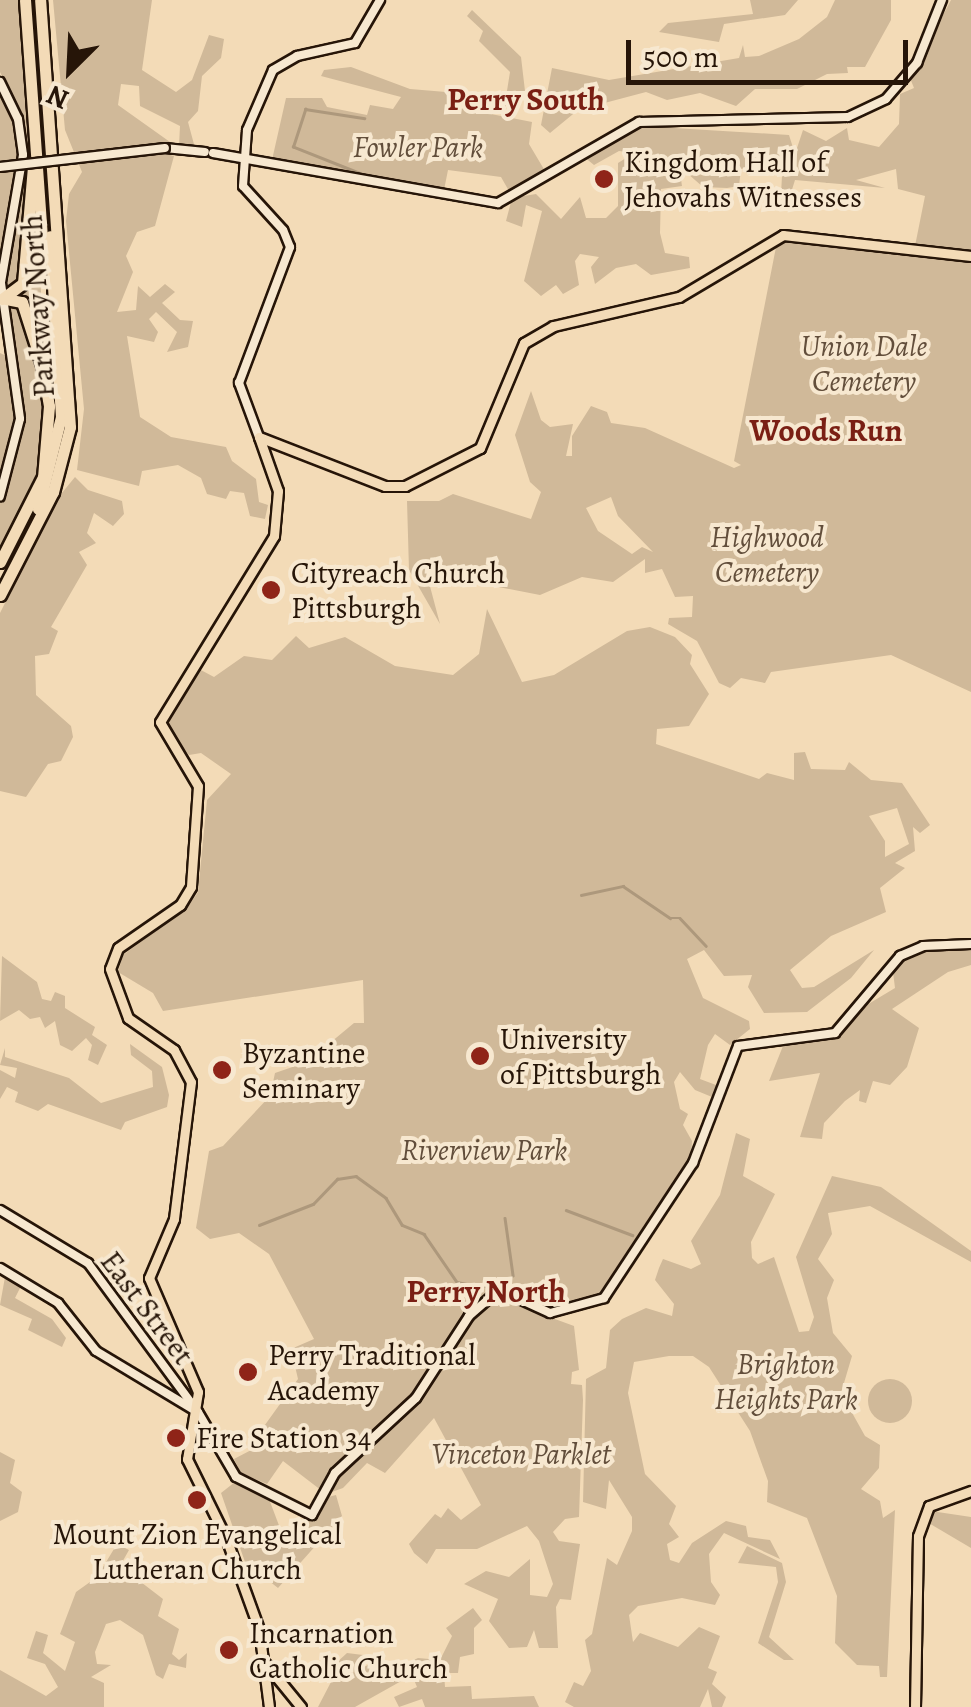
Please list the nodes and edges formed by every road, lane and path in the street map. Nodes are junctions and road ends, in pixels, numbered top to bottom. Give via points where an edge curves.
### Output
1 (25, 0) edge
2 (36, 0) edge
3 (380, 0) edge
4 (942, 0) edge
5 (0, 82) edge
6 (32, 88) junction
7 (243, 159) junction
8 (0, 166) edge
9 (971, 256) edge
10 (2, 299) edge
11 (259, 437) junction
12 (274, 443) junction
13 (287, 446) junction
14 (265, 452) junction
15 (42, 477) junction
16 (0, 496) edge
17 (0, 562) edge
18 (0, 578) edge
19 (0, 595) edge
20 (971, 944) edge
21 (0, 1210) edge
22 (0, 1268) edge
23 (198, 1412) junction
24 (971, 1491) edge
25 (264, 1663) junction
26 (269, 1707) edge
27 (301, 1707) edge
28 (915, 1707) edge

1 - 6 highway, Parkway North
2 - 18 highway via 62,417 40,505
2 - 19 highway, Parkway North via 70,428 54,492
3 - 7 street via 355,43 297,56 273,70 247,130
4 - 7 street via 917,64 886,99 848,116 809,120 638,122 498,203
5 - 10 street via 18,119 23,155
6 - 10 highway via 23,283
6 - 15 highway, Parkway North via 54,398
7 - 8 street, bridge via 165,148
7 - 11 street via 243,186 290,247 240,382
9 - 13 main road via 776,236 678,297 530,336 480,448 411,484 388,487
10 - 15 highway via 22,302 42,364 49,406
10 - 16 street via 21,397 14,458
11 - 12 main road
11 - 13 main road
11 - 14 main road
12 - 13 main road
12 - 14 main road
14 - 23 main road via 278,498 272,541 160,722 199,791 192,886 180,905 118,948 110,966 128,1018 177,1053 192,1082 174,1219 148,1278 197,1389
15 - 17 highway, Parkway North
20 - 23 street, East Street via 921,947 900,956 835,1032 739,1046 693,1162 604,1298 550,1314 502,1291 492,1296 469,1316 416,1398 335,1473 312,1516 238,1478
21 - 23 street, East Street via 88,1262
22 - 23 street via 58,1303 94,1350
23 - 25 main road via 188,1462 226,1538
24 - 28 main road via 930,1506 918,1536
25 - 26 main road
25 - 27 main road

